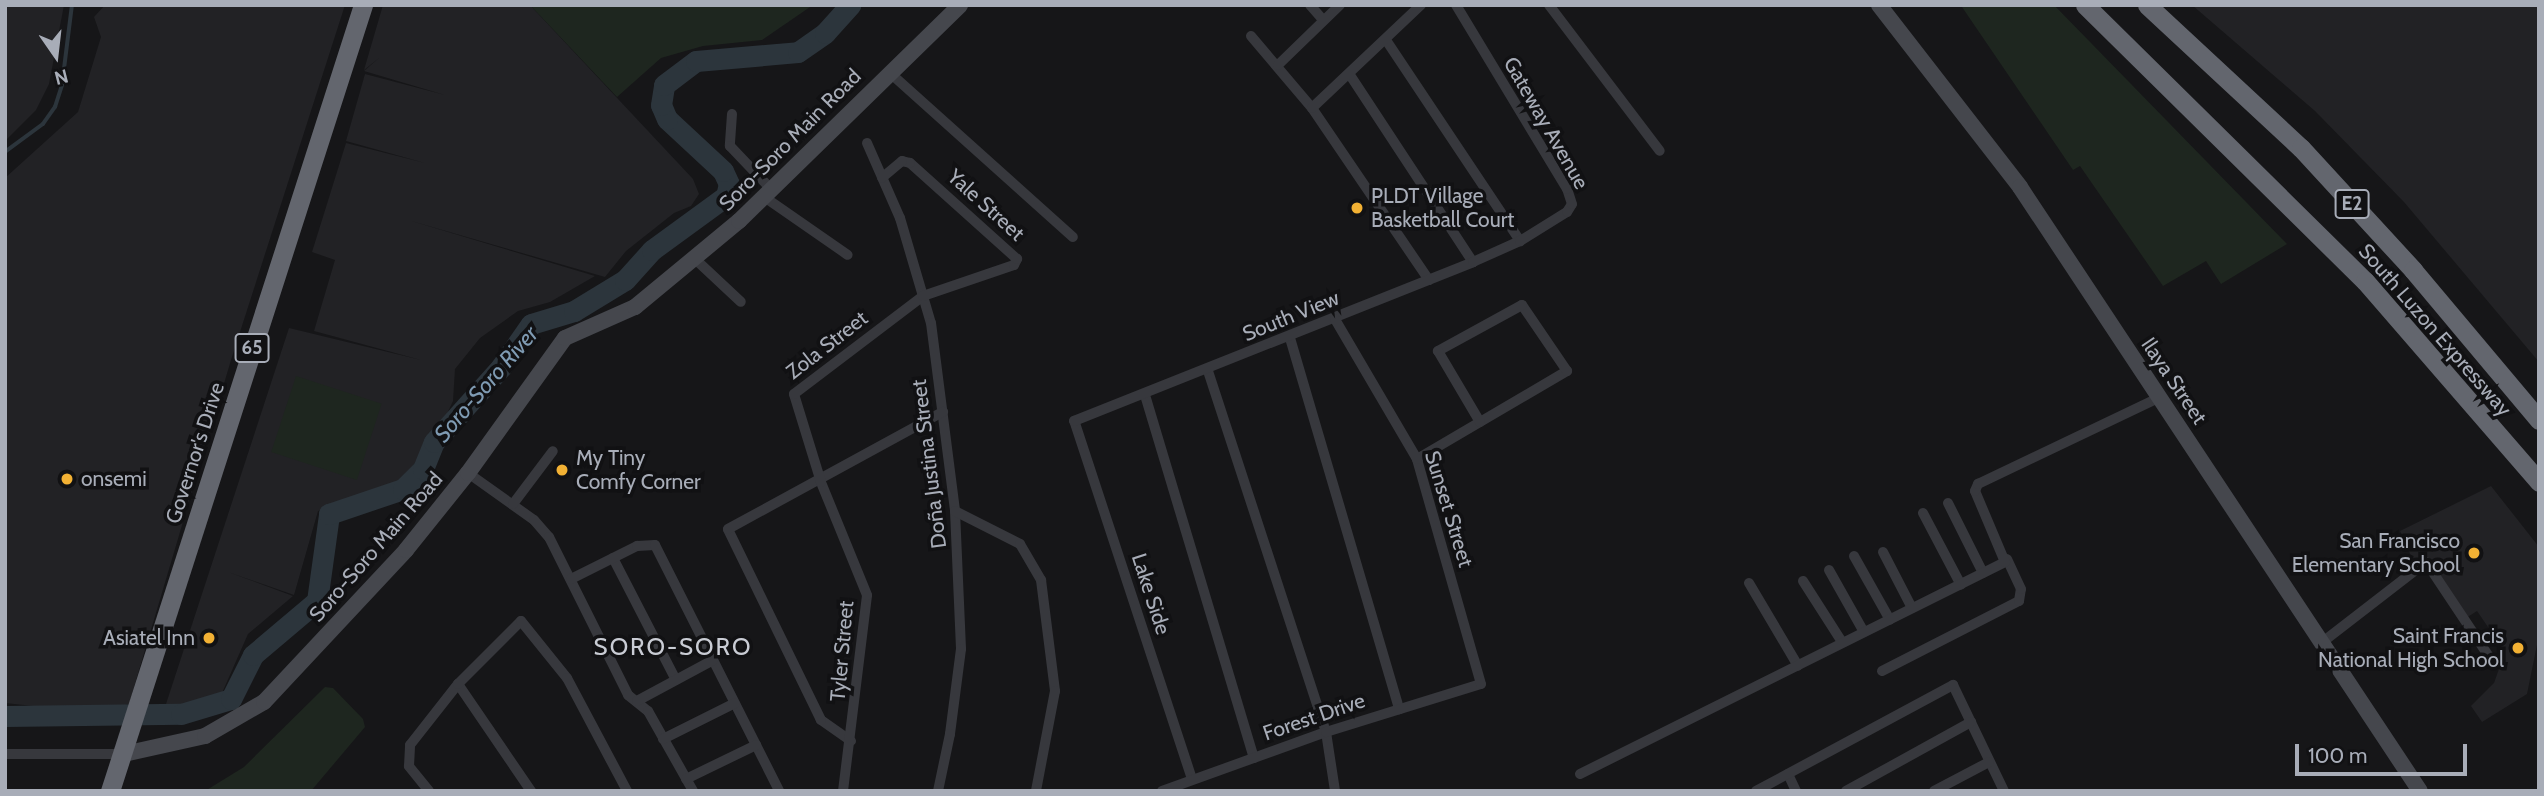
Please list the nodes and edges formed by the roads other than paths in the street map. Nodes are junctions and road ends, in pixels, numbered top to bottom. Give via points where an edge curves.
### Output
1 (363, 5) edge
2 (960, 5) edge
3 (1310, 5) edge
4 (1340, 5) edge
5 (1421, 5) edge
6 (1456, 5) edge
7 (1471, 5) edge
8 (1549, 5) edge
9 (1879, 5) edge
10 (2085, 5) edge
11 (2147, 5) edge
12 (1465, 16) junction
13 (1323, 20) junction
14 (1251, 36) dead end
15 (1386, 40) junction
16 (1278, 65) junction
17 (889, 72) junction
18 (1350, 75) junction
19 (1312, 108) junction
20 (732, 114) dead end
21 (867, 143) dead end
22 (1660, 151) dead end
23 (883, 178) junction
24 (767, 192) junction
25 (1073, 237) dead end
26 (1520, 241) junction
27 (848, 255) dead end
28 (694, 258) junction
29 (1473, 262) junction
30 (1429, 280) junction
31 (923, 296) junction
32 (741, 302) dead end
33 (1335, 318) junction
34 (1290, 338) junction
35 (1208, 371) junction
36 (1145, 395) junction
37 (2160, 397) junction
38 (943, 412) junction
39 (2539, 420) edge
40 (1074, 421) joint
41 (1480, 422) junction
42 (553, 451) dead end
43 (1417, 459) junction
44 (468, 473) junction
45 (2539, 481) edge
46 (821, 482) junction
47 (1948, 503) dead end
48 (513, 504) junction
49 (956, 512) junction
50 (1923, 513) dead end
51 (1883, 552) dead end
52 (1854, 556) dead end
53 (613, 558) junction
54 (2007, 559) junction
55 (1829, 570) dead end
56 (1983, 573) junction
57 (571, 579) junction
58 (1803, 581) dead end
59 (1749, 583) dead end
60 (1961, 585) junction
61 (1912, 608) junction
62 (1890, 620) junction
63 (1864, 632) junction
64 (1842, 642) junction
65 (2320, 644) junction
66 (2490, 658) dead end
67 (713, 660) junction
68 (1798, 666) junction
69 (1882, 671) dead end
70 (676, 680) junction
71 (458, 684) junction
72 (1481, 684) joint
73 (637, 701) junction
74 (735, 703) junction
75 (1399, 709) junction
76 (1971, 722) junction
77 (1326, 732) junction
78 (663, 739) junction
79 (851, 741) junction
80 (756, 745) junction
81 (126, 748) junction
82 (5, 754) edge
83 (1254, 758) junction
84 (1989, 762) junction
85 (1580, 774) dead end
86 (1788, 774) junction
87 (686, 779) junction
88 (1192, 779) junction
89 (777, 788) edge
90 (110, 791) edge
91 (429, 791) edge
92 (531, 791) edge
93 (627, 791) edge
94 (692, 791) edge
95 (764, 791) edge
96 (843, 791) edge
97 (938, 791) edge
98 (1036, 791) edge
99 (1162, 791) edge
100 (1335, 791) edge
101 (1756, 791) edge
102 (1796, 791) edge
103 (1846, 791) edge
104 (1934, 791) edge
105 (2004, 791) edge
106 (2420, 791) edge

1 - 81 highway, Governor's Drive / 65
2 - 17 street, Soro-Soro Main Road
3 - 13 street
4 - 13 street
5 - 15 street
6 - 12 street, Gateway Avenue
7 - 12 street
8 - 22 street
9 - 37 street, Ilaya Street via 2020,187
10 - 45 highway, South Luzon Expressway / E2 via 2365,281
11 - 39 highway, South Luzon Expressway / E2 via 2301,148 2413,270
12 - 26 street, Gateway Avenue via 1571,198 1567,212
13 - 16 street
14 - 16 street
15 - 18 street
15 - 26 street
16 - 19 street
17 - 24 street, Soro-Soro Main Road
17 - 25 street
18 - 19 street
18 - 29 street
19 - 30 street
20 - 24 street via 730,146
21 - 23 street, Doña Justina Street
23 - 31 street, Doña Justina Street
23 - 31 street, Yale Street via 902,160 910,163 1017,259 1014,265
24 - 27 street
24 - 28 street, Soro-Soro Main Road
26 - 29 street, South View
28 - 32 street
28 - 44 street, Soro-Soro Main Road via 635,307 565,338
29 - 30 street, South View
30 - 33 street, South View
31 - 38 street, Doña Justina Street
31 - 46 street, Zola Street via 794,394
33 - 34 street, South View
33 - 43 street, Sunset Street
34 - 35 street, South View
34 - 75 street
35 - 36 street, South View
35 - 77 street
36 - 40 street, South View
36 - 83 street
37 - 54 street via 1978,484 1975,491
37 - 65 street, Ilaya Street
38 - 46 street
38 - 49 street, Doña Justina Street
40 - 88 street, Lake Side
41 - 41 street via 1567,371 1522,305 1438,351
41 - 43 street
42 - 48 street
43 - 72 street, Sunset Street
44 - 48 street
44 - 81 street, Soro-Soro Main Road via 406,550 264,702 205,736
46 - 79 street, Tyler Street via 867,595
46 - 79 street via 728,529 821,720
47 - 56 street
48 - 57 street via 550,537
49 - 97 street, Doña Justina Street via 961,649
49 - 98 street via 1020,544 1041,580 1055,691
50 - 60 street
51 - 61 street
52 - 62 street
53 - 57 street
53 - 67 street via 643,544 654,545
53 - 70 street
54 - 56 street
54 - 69 street via 2021,589 2019,601
55 - 63 street
56 - 60 street
57 - 73 street via 628,695
58 - 64 street
59 - 68 street
60 - 61 street
61 - 62 street
62 - 63 street
63 - 64 street
64 - 68 street
65 - 66 street via 2427,562
65 - 106 street, Ilaya Street
67 - 70 street
67 - 74 street
68 - 85 street
70 - 73 street
71 - 91 street via 408,750 409,766
71 - 92 street
71 - 93 street via 521,621 567,678
72 - 75 street, Forest Drive
73 - 78 street
74 - 78 street
74 - 80 street
75 - 77 street, Forest Drive
76 - 84 street
76 - 86 street via 1953,685
76 - 103 street
77 - 83 street, Forest Drive
77 - 100 street
78 - 87 street
79 - 96 street, Tyler Street
80 - 87 street
80 - 89 street
81 - 82 street
81 - 90 highway, 65
83 - 88 street, Forest Drive
84 - 104 street
84 - 105 street
86 - 101 street
86 - 102 street
87 - 94 street
88 - 99 street, Forest Drive
89 - 95 street

